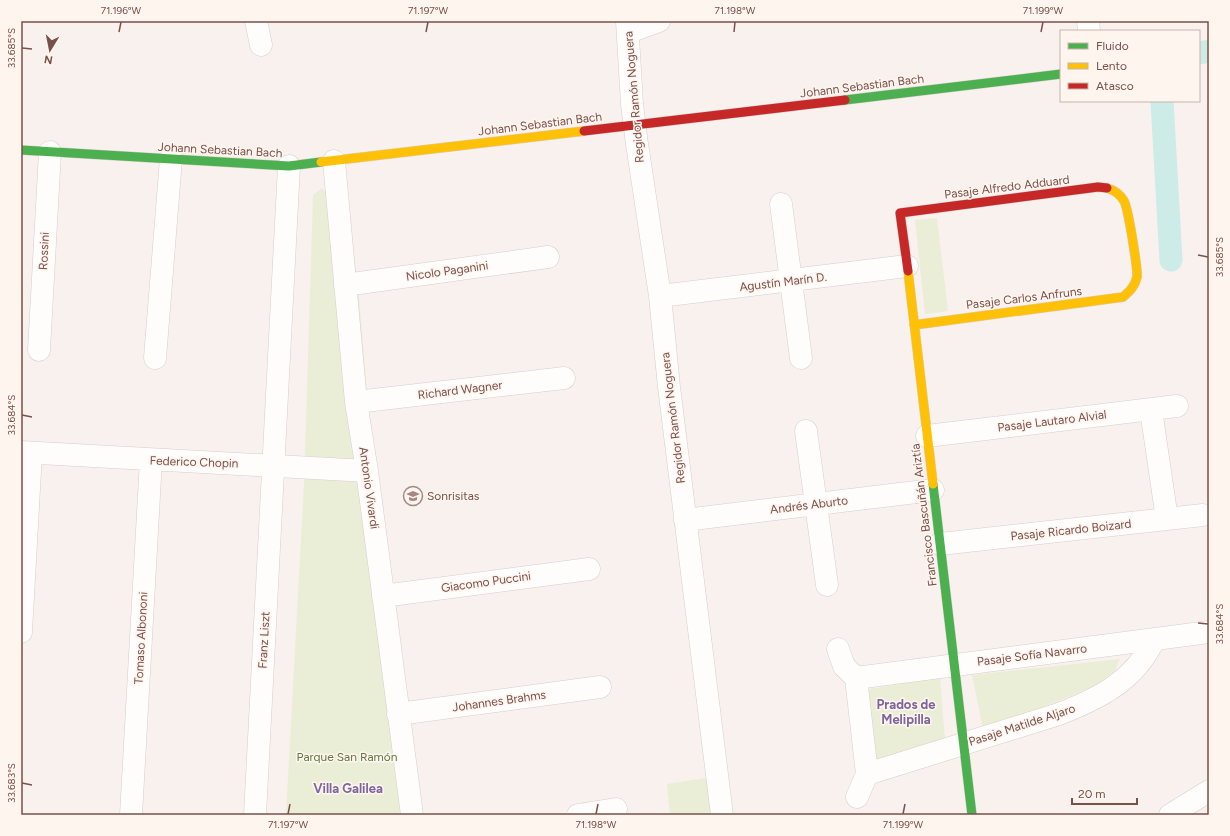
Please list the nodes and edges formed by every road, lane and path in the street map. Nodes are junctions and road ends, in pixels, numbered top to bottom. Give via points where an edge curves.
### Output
1 (256, 21) edge
2 (659, 21) edge
3 (628, 26) edge
4 (261, 45) dead end
5 (1060, 74) edge
6 (635, 125) junction
7 (21, 150) edge
8 (50, 152) junction
9 (171, 159) junction
10 (334, 161) junction
11 (289, 166) junction
12 (781, 204) dead end
13 (900, 213) joint
14 (548, 257) dead end
15 (907, 266) junction
16 (791, 281) junction
17 (345, 285) junction
18 (1133, 288) joint
19 (660, 296) junction
20 (914, 325) junction
21 (39, 350) dead end
22 (155, 358) dead end
23 (801, 358) dead end
24 (564, 378) dead end
25 (356, 402) junction
26 (1177, 406) dead end
27 (1151, 410) junction
28 (806, 431) dead end
29 (927, 436) junction
30 (26, 452) edge
31 (151, 460) junction
32 (274, 465) junction
33 (367, 471) junction
34 (933, 490) junction
35 (816, 504) junction
36 (1202, 515) dead end
37 (1167, 519) junction
38 (685, 520) junction
39 (940, 544) junction
40 (589, 569) dead end
41 (827, 585) dead end
42 (383, 596) junction
43 (21, 632) edge
44 (1209, 632) edge
45 (1154, 640) junction
46 (838, 649) dead end
47 (954, 665) junction
48 (856, 678) junction
49 (600, 687) dead end
50 (398, 714) junction
51 (964, 744) junction
52 (867, 774) junction
53 (1209, 791) edge
54 (857, 797) dead end
55 (616, 810) dead end
56 (131, 815) edge
57 (255, 815) edge
58 (412, 815) edge
59 (578, 815) edge
60 (722, 815) edge
61 (972, 815) edge
62 (1170, 815) edge

1 - 4 street
2 - 3 street
3 - 6 street, Regidor Ramón Noguera
5 - 6 street, Johann Sebastian Bach
6 - 10 street, Johann Sebastian Bach
6 - 19 street, Regidor Ramón Noguera
7 - 8 street, Johann Sebastian Bach
8 - 9 street, Johann Sebastian Bach
8 - 21 street, Rossini
9 - 11 street, Johann Sebastian Bach
9 - 22 street
10 - 11 street, Johann Sebastian Bach
10 - 17 street, Antonio Vivardi
11 - 32 street, Franz Liszt
12 - 16 street
13 - 15 street, Francisco Bascuñán Ariztía
13 - 18 street, Pasaje Alfredo Adduard via 1105,187 1117,191 1127,207 1137,276
14 - 17 street, Nicolo Paganini
15 - 16 street, Agustín Marín D.
15 - 20 street, Francisco Bascuñán Ariztía
16 - 19 street, Agustín Marín D.
16 - 23 street
17 - 25 street, Antonio Vivardi
18 - 20 street, Pasaje Carlos Anfruns via 1123,297
19 - 38 street, Regidor Ramón Noguera
20 - 29 street, Francisco Bascuñán Ariztía
24 - 25 street, Richard Wagner
25 - 33 street, Antonio Vivardi
26 - 27 street, Pasaje Lautaro Alvial
27 - 29 street, Pasaje Lautaro Alvial
27 - 37 street
28 - 35 street
29 - 34 street, Francisco Bascuñán Ariztía
30 - 31 street, Federico Chopin
30 - 43 street
31 - 32 street, Federico Chopin
31 - 56 street, Tomaso Albononi
32 - 33 street, Federico Chopin
32 - 57 street, Franz Liszt
33 - 42 street, Antonio Vivardi
34 - 35 street, Andrés Aburto
34 - 39 street, Francisco Bascuñán Ariztía
35 - 38 street, Andrés Aburto
35 - 41 street
36 - 37 street, Pasaje Ricardo Boizard
37 - 39 street, Pasaje Ricardo Boizard
38 - 60 street, Regidor Ramón Noguera
39 - 47 street, Francisco Bascuñán Ariztía
40 - 42 street, Giacomo Puccini
42 - 50 street, Antonio Vivardi
44 - 45 street, Pasaje Sofía Navarro
45 - 47 street, Pasaje Sofía Navarro
45 - 51 street, Pasaje Matilde Aljaro via 1133,672 1100,696 1058,714
46 - 48 street via 844,666
47 - 48 street, Pasaje Sofía Navarro
47 - 51 street, Francisco Bascuñán Ariztía
48 - 52 street
49 - 50 street, Johannes Brahms
50 - 58 street, Antonio Vivardi
51 - 52 street, Pasaje Matilde Aljaro
51 - 61 street, Francisco Bascuñán Ariztía
52 - 54 street
53 - 62 street
55 - 59 street

